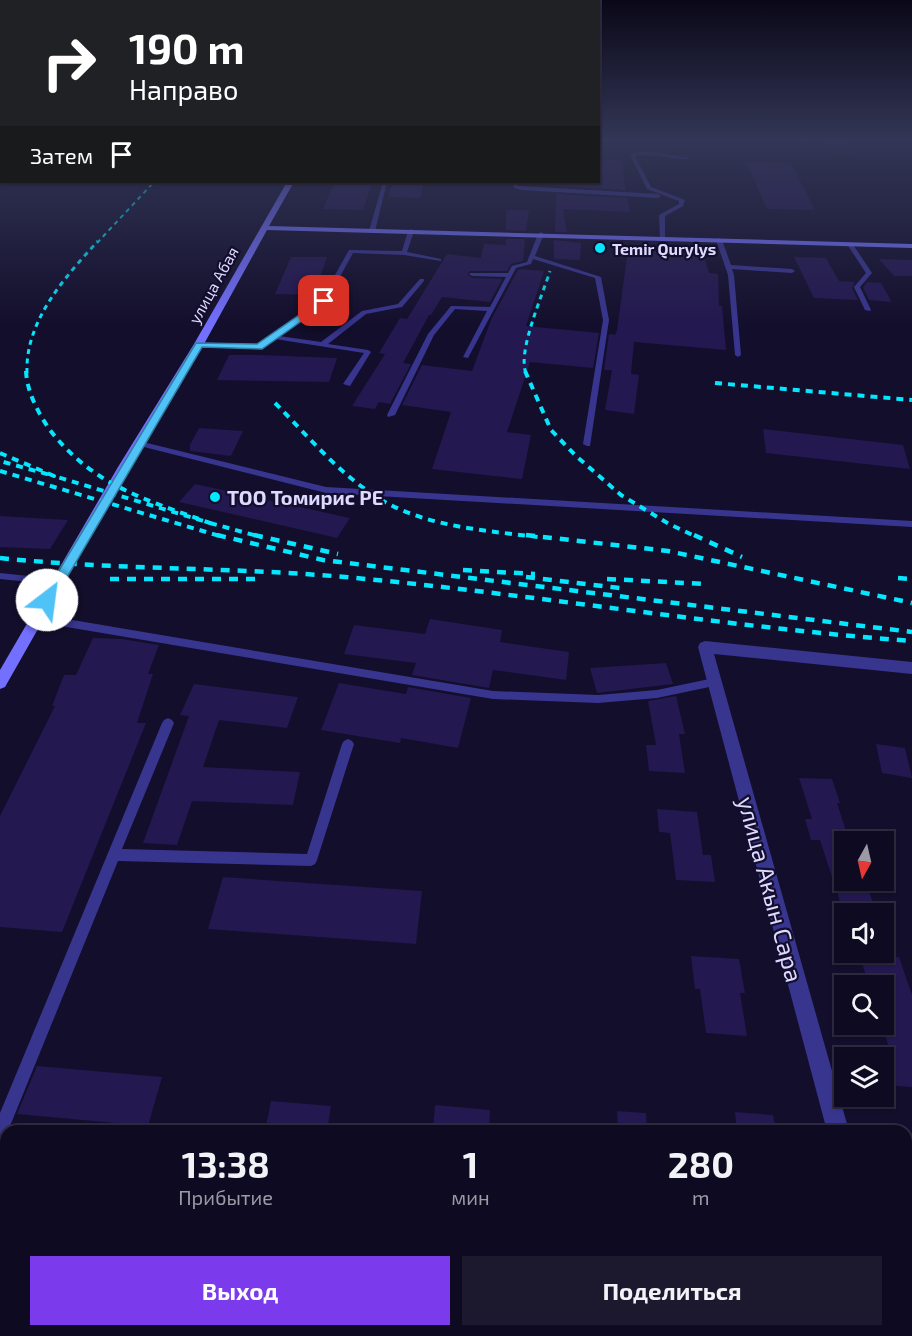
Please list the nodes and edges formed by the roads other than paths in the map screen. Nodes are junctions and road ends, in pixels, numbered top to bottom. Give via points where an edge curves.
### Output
1 (279, 201) edge
2 (380, 201) edge
3 (682, 201) edge
4 (264, 228) junction
5 (372, 231) junction
6 (411, 231) junction
7 (541, 234) junction
8 (663, 238) junction
9 (719, 240) junction
10 (850, 244) junction
11 (912, 246) edge
12 (404, 253) junction
13 (532, 257) junction
14 (439, 260) dead end
15 (728, 267) junction
16 (792, 271) dead end
17 (472, 274) dead end
18 (510, 275) junction
19 (422, 280) dead end
20 (492, 309) junction
21 (868, 310) dead end
22 (274, 337) junction
23 (199, 344) junction
24 (323, 345) junction
25 (738, 355) dead end
26 (466, 357) dead end
27 (346, 384) dead end
28 (391, 415) dead end
29 (139, 443) junction
30 (587, 444) dead end
31 (912, 524) edge
32 (0, 576) edge
33 (58, 582) junction
34 (37, 618) junction
35 (912, 668) edge
36 (714, 682) junction
37 (0, 683) edge
38 (168, 723) dead end
39 (348, 744) dead end
40 (114, 855) junction
41 (3, 1125) edge
42 (836, 1125) edge

1 - 4 street, улица Абая
2 - 5 lane
3 - 8 lane via 662,215
4 - 5 street
4 - 23 street, улица Абая
5 - 6 street
6 - 7 street
6 - 12 lane
7 - 8 street
7 - 13 lane
8 - 9 street
9 - 10 street
9 - 15 lane
10 - 11 street
10 - 21 lane via 868,273 857,287
12 - 14 lane
12 - 22 lane via 351,251 324,301
13 - 18 lane via 529,263 514,267
13 - 30 lane via 598,277 606,320
15 - 16 lane
15 - 25 lane
17 - 18 lane
18 - 20 lane
19 - 24 lane via 400,306 364,312
20 - 26 lane
20 - 28 lane via 453,307 431,334
22 - 23 lane via 259,347
22 - 24 lane
23 - 29 street, улица Абая
24 - 27 lane via 368,352
29 - 31 lane via 326,490
29 - 33 street, улица Абая
32 - 33 lane
33 - 34 street, улица Абая
34 - 36 lane via 493,695 598,699 657,694
34 - 37 street, улица Абая
35 - 36 street, улица Акын Сара via 705,647
36 - 42 street, улица Акын Сара
38 - 40 lane
39 - 40 lane via 311,860
40 - 41 lane

